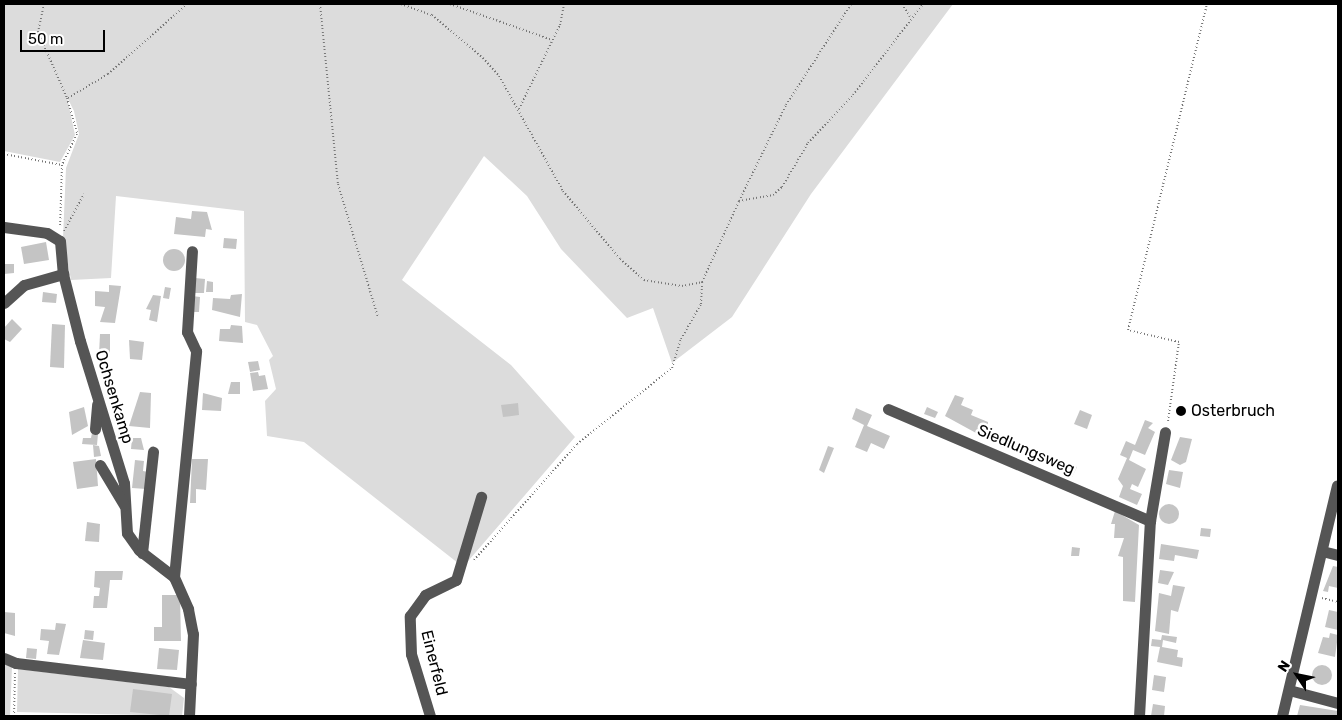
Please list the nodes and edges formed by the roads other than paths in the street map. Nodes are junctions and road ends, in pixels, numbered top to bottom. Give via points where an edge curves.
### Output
1 (4, 227) edge
2 (192, 251) dead end
3 (63, 274) junction
4 (4, 303) edge
5 (97, 397) junction
6 (888, 409) dead end
7 (95, 429) dead end
8 (1165, 432) road end
9 (153, 452) dead end
10 (100, 464) dead end
11 (1337, 485) dead end
12 (481, 497) dead end
13 (1336, 501) edge
14 (124, 505) junction
15 (1150, 520) junction
16 (1322, 551) junction
17 (142, 553) junction
18 (1338, 555) edge
19 (174, 577) junction
20 (4, 658) edge
21 (191, 684) junction
22 (1289, 690) junction
23 (1338, 703) edge
24 (189, 716) edge
25 (430, 716) edge
26 (1139, 716) edge
27 (1282, 716) edge

1 - 3 street, Ochsenkamp via 48,232 60,241
2 - 19 street via 187,332 196,351
3 - 4 street via 24,285
3 - 5 street, Ochsenkamp
5 - 7 street
5 - 14 street, Ochsenkamp via 124,483
6 - 15 street, Siedlungsweg
8 - 15 street
9 - 17 street
10 - 14 street
11 - 13 street
12 - 25 street, Einerfeld via 456,580 424,595 410,616 411,654
13 - 16 street
14 - 17 street, Ochsenkamp via 127,533
15 - 26 street
16 - 18 street
16 - 22 street
17 - 19 street, Ochsenkamp
19 - 21 street via 193,634
20 - 21 street via 16,663
21 - 24 street
22 - 23 street
22 - 27 street

